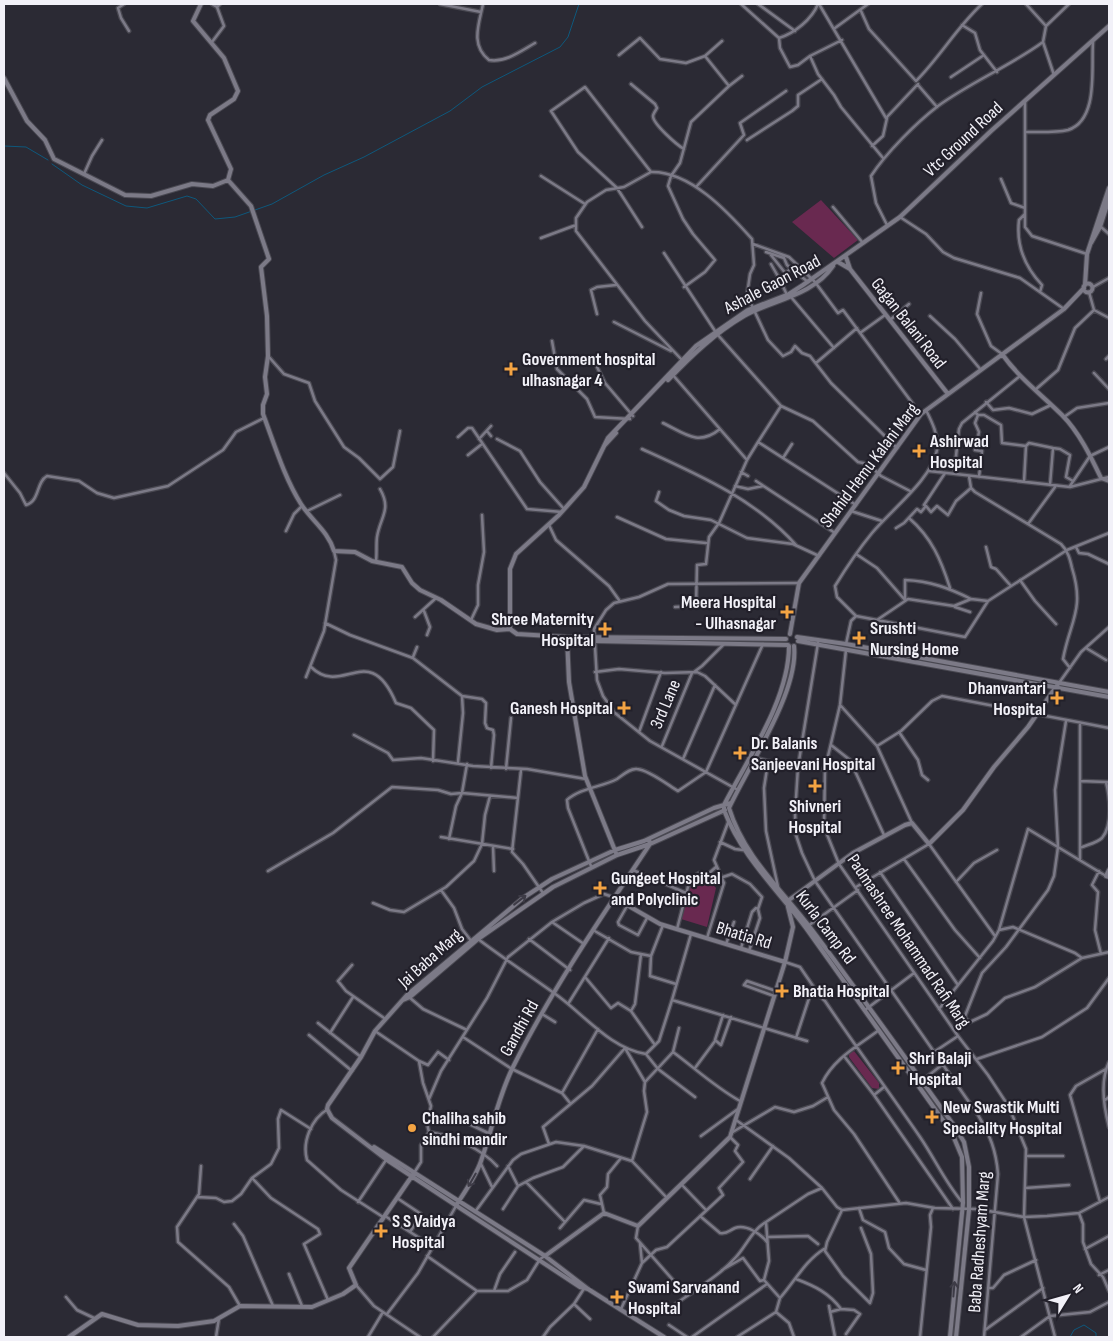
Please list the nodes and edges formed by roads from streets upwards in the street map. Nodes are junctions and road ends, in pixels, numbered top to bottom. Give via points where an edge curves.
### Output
1 (124, 4) edge
2 (201, 4) edge
3 (212, 4) edge
4 (220, 4) edge
5 (440, 4) edge
6 (483, 4) edge
7 (741, 4) edge
8 (758, 4) edge
9 (819, 4) edge
10 (868, 4) edge
11 (982, 4) edge
12 (1026, 4) edge
13 (1068, 4) edge
14 (217, 6) junction
15 (861, 11) junction
16 (481, 12) junction
17 (962, 24) junction
18 (1046, 26) junction
19 (1109, 26) edge
20 (835, 28) junction
21 (129, 31) dead end
22 (795, 31) junction
23 (779, 38) junction
24 (842, 40) junction
25 (212, 42) junction
26 (722, 42) dead end
27 (1043, 42) junction
28 (1093, 42) junction
29 (535, 43) dead end
30 (984, 55) junction
31 (619, 56) dead end
32 (705, 56) junction
33 (810, 56) junction
34 (997, 72) junction
35 (1054, 75) junction
36 (742, 76) dead end
37 (951, 77) dead end
38 (4, 78) edge
39 (822, 79) junction
40 (917, 83) junction
41 (631, 84) dead end
42 (730, 86) junction
43 (786, 91) dead end
44 (1025, 101) junction
45 (937, 107) junction
46 (887, 118) junction
47 (1025, 132) junction
48 (102, 140) dead end
49 (747, 140) dead end
50 (872, 146) junction
51 (684, 149) junction
52 (883, 158) junction
53 (651, 172) junction
54 (83, 175) junction
55 (541, 176) dead end
56 (671, 176) junction
57 (1001, 179) dead end
58 (228, 180) junction
59 (696, 187) junction
60 (617, 188) junction
61 (1109, 188) edge
62 (1109, 200) edge
63 (585, 204) junction
64 (833, 207) dead end
65 (1025, 208) junction
66 (1025, 214) junction
67 (900, 217) junction
68 (576, 225) junction
69 (1098, 226) junction
70 (642, 227) dead end
71 (888, 227) junction
72 (1109, 234) edge
73 (542, 238) dead end
74 (754, 244) junction
75 (864, 244) junction
76 (766, 252) dead end
77 (664, 253) dead end
78 (770, 254) junction
79 (1088, 254) junction
80 (846, 257) junction
81 (838, 262) junction
82 (771, 264) dead end
83 (833, 266) joint
84 (791, 268) junction
85 (850, 269) junction
86 (786, 274) junction
87 (1109, 278) edge
88 (780, 280) junction
89 (814, 280) junction
90 (808, 282) junction
91 (616, 285) junction
92 (1084, 286) junction
93 (1093, 287) junction
94 (684, 288) junction
95 (1040, 292) junction
96 (1089, 292) junction
97 (981, 293) dead end
98 (789, 296) junction
99 (909, 304) dead end
100 (755, 308) junction
101 (1064, 309) junction
102 (1094, 310) junction
103 (597, 314) dead end
104 (885, 314) junction
105 (930, 316) dead end
106 (1109, 318) edge
107 (890, 320) junction
108 (614, 322) dead end
109 (857, 328) junction
110 (716, 333) junction
111 (860, 334) junction
112 (552, 341) dead end
113 (834, 348) junction
114 (674, 353) junction
115 (1002, 354) junction
116 (268, 356) junction
117 (1109, 356) edge
118 (1106, 359) dead end
119 (594, 361) dead end
120 (683, 362) junction
121 (816, 362) junction
122 (981, 370) junction
123 (1094, 373) dead end
124 (671, 374) junction
125 (1020, 376) junction
126 (1109, 389) edge
127 (1035, 390) junction
128 (948, 394) junction
129 (986, 402) junction
130 (1109, 403) edge
131 (913, 404) dead end
132 (1051, 405) junction
133 (781, 406) junction
134 (926, 410) junction
135 (975, 412) junction
136 (978, 415) junction
137 (631, 417) junction
138 (1064, 417) junction
139 (264, 418) junction
140 (662, 423) dead end
141 (491, 426) dead end
142 (720, 429) junction
143 (400, 431) dead end
144 (487, 431) junction
145 (490, 436) dead end
146 (458, 437) dead end
147 (479, 439) junction
148 (497, 440) dead end
149 (758, 442) junction
150 (482, 444) junction
151 (792, 444) dead end
152 (1026, 446) junction
153 (1109, 447) edge
154 (896, 448) junction
155 (1053, 448) junction
156 (642, 449) dead end
157 (468, 455) dead end
158 (1090, 456) junction
159 (783, 458) junction
160 (747, 460) junction
161 (929, 471) junction
162 (741, 472) junction
163 (4, 473) edge
164 (945, 473) junction
165 (878, 474) junction
166 (954, 474) junction
167 (748, 476) dead end
168 (969, 476) junction
169 (979, 477) junction
170 (1101, 478) junction
171 (1109, 479) edge
172 (756, 481) dead end
173 (1073, 482) junction
174 (1024, 483) junction
175 (735, 486) junction
176 (763, 486) junction
177 (1050, 486) junction
178 (1056, 486) junction
179 (1070, 487) junction
180 (971, 488) junction
181 (380, 489) dead end
182 (910, 491) junction
183 (659, 492) dead end
184 (732, 494) junction
185 (340, 495) dead end
186 (856, 505) junction
187 (302, 506) junction
188 (926, 506) junction
189 (307, 511) junction
190 (563, 511) junction
191 (851, 511) junction
192 (482, 515) dead end
193 (618, 518) dead end
194 (909, 518) junction
195 (882, 521) junction
196 (719, 523) junction
197 (1028, 524) junction
198 (549, 525) junction
199 (896, 528) dead end
200 (286, 531) dead end
201 (835, 533) junction
202 (1109, 533) edge
203 (707, 543) junction
204 (796, 545) junction
205 (986, 547) dead end
206 (1076, 547) junction
207 (1067, 550) junction
208 (334, 551) junction
209 (856, 554) junction
210 (819, 556) junction
211 (376, 561) junction
212 (1109, 564) edge
213 (1020, 580) junction
214 (696, 583) junction
215 (799, 583) junction
216 (1011, 586) junction
217 (950, 588) junction
218 (436, 598) junction
219 (971, 599) junction
220 (619, 600) junction
221 (905, 600) junction
222 (988, 601) junction
223 (954, 606) junction
224 (675, 607) dead end
225 (424, 611) junction
226 (970, 612) dead end
227 (856, 616) junction
228 (415, 617) dead end
229 (471, 620) junction
230 (877, 620) junction
231 (325, 623) junction
232 (1056, 624) dead end
233 (1109, 627) edge
234 (510, 629) junction
235 (790, 634) junction
236 (427, 635) dead end
237 (567, 637) junction
238 (592, 638) junction
239 (786, 639) junction
240 (797, 639) junction
241 (727, 640) junction
242 (818, 640) junction
243 (765, 641) junction
244 (846, 644) junction
245 (790, 645) junction
246 (817, 645) junction
247 (417, 647) dead end
248 (1086, 648) junction
249 (846, 649) junction
250 (412, 658) junction
251 (911, 659) junction
252 (1106, 660) dead end
253 (946, 666) junction
254 (310, 667) junction
255 (1070, 668) junction
256 (595, 672) junction
257 (661, 672) junction
258 (692, 672) junction
259 (306, 676) dead end
260 (1058, 684) junction
261 (716, 685) junction
262 (1054, 689) junction
263 (1109, 692) edge
264 (462, 696) junction
265 (1109, 697) edge
266 (736, 705) junction
267 (840, 705) junction
268 (1035, 715) junction
269 (511, 718) dead end
270 (1066, 721) junction
271 (1080, 724) junction
272 (1109, 728) edge
273 (639, 732) junction
274 (900, 732) junction
275 (354, 735) dead end
276 (831, 745) junction
277 (662, 746) junction
278 (877, 746) junction
279 (754, 758) junction
280 (683, 759) junction
281 (433, 761) junction
282 (458, 762) junction
283 (768, 762) junction
284 (467, 764) junction
285 (798, 767) junction
286 (491, 768) junction
287 (506, 769) junction
288 (825, 769) junction
289 (521, 770) junction
290 (706, 772) junction
291 (586, 779) junction
292 (928, 780) dead end
293 (1080, 781) junction
294 (1108, 782) edge
295 (733, 787) junction
296 (590, 788) junction
297 (738, 790) junction
298 (462, 793) junction
299 (490, 796) junction
300 (518, 798) junction
301 (731, 803) junction
302 (724, 805) junction
303 (729, 808) junction
304 (724, 810) junction
305 (730, 819) junction
306 (912, 822) junction
307 (884, 835) junction
308 (441, 837) dead end
309 (449, 840) junction
310 (649, 842) junction
311 (720, 842) junction
312 (482, 844) junction
313 (929, 844) junction
314 (493, 846) junction
315 (1058, 847) junction
316 (1080, 848) junction
317 (513, 849) junction
318 (744, 850) junction
319 (997, 850) dead end
320 (616, 852) junction
321 (904, 859) junction
322 (1080, 859) junction
323 (591, 864) junction
324 (840, 864) junction
325 (716, 866) junction
326 (633, 870) junction
327 (1109, 870) edge
328 (268, 871) dead end
329 (1099, 871) junction
330 (494, 872) dead end
331 (880, 872) junction
332 (707, 875) junction
333 (1108, 876) edge
334 (722, 877) junction
335 (815, 881) junction
336 (956, 882) junction
337 (724, 883) junction
338 (539, 886) junction
339 (778, 888) junction
340 (857, 889) junction
341 (441, 890) junction
342 (543, 893) junction
343 (687, 893) junction
344 (613, 898) junction
345 (788, 902) junction
346 (373, 904) dead end
347 (627, 906) junction
348 (834, 907) junction
349 (758, 909) junction
350 (647, 918) junction
351 (552, 922) junction
352 (734, 922) dead end
353 (663, 925) junction
354 (793, 927) junction
355 (807, 927) junction
356 (677, 929) junction
357 (1018, 929) junction
358 (593, 930) junction
359 (999, 930) junction
360 (691, 934) junction
361 (995, 936) junction
362 (476, 938) junction
363 (608, 938) junction
364 (707, 938) junction
365 (529, 940) junction
366 (472, 942) junction
367 (585, 944) junction
368 (726, 944) junction
369 (740, 948) junction
370 (749, 951) junction
371 (1109, 952) edge
372 (641, 954) junction
373 (1101, 954) junction
374 (651, 956) junction
375 (980, 958) junction
376 (1082, 958) junction
377 (506, 960) junction
378 (785, 962) junction
379 (352, 965) dead end
380 (570, 970) junction
381 (914, 973) junction
382 (585, 977) junction
383 (1109, 978) edge
384 (676, 984) junction
385 (958, 985) junction
386 (766, 988) junction
387 (812, 989) junction
388 (892, 989) junction
389 (776, 991) junction
390 (555, 993) junction
391 (764, 993) junction
392 (408, 996) junction
393 (774, 996) junction
394 (353, 997) junction
395 (672, 1000) junction
396 (568, 1004) junction
397 (867, 1009) junction
398 (939, 1009) junction
399 (631, 1011) junction
400 (542, 1014) junction
401 (722, 1015) junction
402 (731, 1017) junction
403 (384, 1018) junction
404 (966, 1019) junction
405 (554, 1022) dead end
406 (318, 1023) dead end
407 (884, 1026) junction
408 (680, 1028) dead end
409 (598, 1029) junction
410 (764, 1029) junction
411 (953, 1029) junction
412 (468, 1030) junction
413 (880, 1030) junction
414 (375, 1031) junction
415 (330, 1033) junction
416 (309, 1035) dead end
417 (958, 1036) junction
418 (463, 1038) junction
419 (796, 1038) junction
420 (714, 1041) junction
421 (807, 1041) dead end
422 (655, 1045) junction
423 (856, 1047) junction
424 (625, 1048) junction
425 (673, 1052) junction
426 (934, 1052) junction
427 (646, 1054) junction
428 (844, 1056) junction
429 (361, 1057) junction
430 (977, 1059) junction
431 (449, 1060) junction
432 (419, 1061) junction
433 (1109, 1062) edge
434 (943, 1064) junction
435 (695, 1068) junction
436 (512, 1069) junction
437 (658, 1069) junction
438 (1106, 1069) junction
439 (352, 1071) junction
440 (645, 1082) junction
441 (920, 1083) junction
442 (884, 1087) junction
443 (562, 1093) junction
444 (874, 1095) junction
445 (695, 1097) dead end
446 (828, 1097) junction
447 (1109, 1097) edge
448 (429, 1099) junction
449 (1105, 1100) junction
450 (740, 1101) junction
451 (570, 1103) junction
452 (328, 1108) junction
453 (739, 1109) junction
454 (430, 1115) junction
455 (736, 1120) junction
456 (745, 1126) junction
457 (1109, 1127) edge
458 (311, 1129) junction
459 (429, 1132) junction
460 (488, 1132) junction
461 (731, 1135) junction
462 (701, 1136) dead end
463 (549, 1144) junction
464 (584, 1146) junction
465 (773, 1146) junction
466 (483, 1154) junction
467 (1026, 1156) junction
468 (1063, 1156) dead end
469 (387, 1158) junction
470 (621, 1158) junction
471 (632, 1161) junction
472 (481, 1163) junction
473 (201, 1166) dead end
474 (497, 1166) dead end
475 (508, 1166) junction
476 (413, 1174) junction
477 (252, 1178) junction
478 (750, 1179) dead end
479 (526, 1182) junction
480 (682, 1185) junction
481 (1069, 1185) dead end
482 (518, 1186) junction
483 (492, 1187) junction
484 (822, 1188) junction
485 (1025, 1188) junction
486 (197, 1197) junction
487 (1109, 1197) edge
488 (397, 1198) junction
489 (668, 1199) junction
490 (358, 1202) junction
491 (458, 1202) junction
492 (899, 1202) junction
493 (1100, 1202) junction
494 (963, 1203) junction
495 (601, 1204) junction
496 (859, 1208) junction
497 (932, 1208) junction
498 (503, 1209) dead end
499 (953, 1209) junction
500 (962, 1209) junction
501 (706, 1210) junction
502 (842, 1210) junction
503 (969, 1210) junction
504 (994, 1210) junction
505 (475, 1212) junction
506 (604, 1212) junction
507 (1079, 1213) junction
508 (700, 1216) junction
509 (1024, 1216) junction
510 (385, 1217) junction
511 (565, 1222) junction
512 (766, 1222) junction
513 (234, 1224) dead end
514 (638, 1226) junction
515 (560, 1228) dead end
516 (861, 1228) dead end
517 (755, 1231) junction
518 (410, 1232) junction
519 (1109, 1236) edge
520 (768, 1237) junction
521 (640, 1242) junction
522 (818, 1244) dead end
523 (432, 1246) junction
524 (768, 1246) junction
525 (824, 1249) junction
526 (1085, 1249) junction
527 (515, 1252) dead end
528 (652, 1254) junction
529 (427, 1256) junction
530 (542, 1258) junction
531 (1036, 1260) junction
532 (642, 1263) junction
533 (722, 1270) junction
534 (926, 1270) junction
535 (1109, 1270) edge
536 (288, 1274) dead end
537 (1099, 1275) junction
538 (796, 1279) junction
539 (764, 1280) junction
540 (767, 1284) junction
541 (356, 1285) junction
542 (586, 1288) junction
543 (988, 1288) junction
544 (1043, 1288) junction
545 (477, 1291) junction
546 (494, 1291) junction
547 (1109, 1291) edge
548 (687, 1296) junction
549 (66, 1297) dead end
550 (780, 1298) junction
551 (328, 1300) junction
552 (1109, 1302) edge
553 (574, 1304) junction
554 (240, 1306) junction
555 (829, 1306) dead end
556 (274, 1308) junction
557 (302, 1308) junction
558 (621, 1309) junction
559 (667, 1310) dead end
560 (841, 1310) junction
561 (383, 1312) junction
562 (776, 1312) junction
563 (830, 1312) junction
564 (387, 1314) junction
565 (1050, 1316) junction
566 (94, 1318) junction
567 (220, 1318) junction
568 (590, 1319) dead end
569 (669, 1325) dead end
570 (985, 1330) junction
571 (846, 1334) dead end
572 (69, 1337) edge
573 (216, 1337) edge
574 (368, 1337) edge
575 (420, 1337) edge
576 (433, 1337) edge
577 (543, 1337) edge
578 (664, 1337) edge
579 (687, 1337) edge
580 (692, 1337) edge
581 (739, 1337) edge
582 (794, 1337) edge
583 (835, 1337) edge
584 (920, 1337) edge
585 (950, 1337) edge
586 (956, 1337) edge
587 (984, 1337) edge
588 (1021, 1337) edge
589 (1055, 1337) edge

1 - 21 street via 118,8
2 - 25 street via 193,20
3 - 14 street
4 - 14 street
5 - 16 street
6 - 16 street
7 - 23 street
8 - 22 street
9 - 20 street
9 - 22 street
10 - 15 street
11 - 17 street
12 - 18 street
13 - 18 street
14 - 25 street via 224,26
15 - 20 street
15 - 40 street via 869,29
16 - 29 street via 476,39 489,60 514,55
17 - 30 street via 975,33
17 - 40 street
18 - 27 street
19 - 28 street, Vtc Ground Road
20 - 24 street
22 - 23 street
23 - 33 street via 780,48 790,66 798,65
24 - 33 street
24 - 46 street
25 - 58 street via 224,58 238,91 234,99 208,120 231,169
26 - 32 street
27 - 34 street
27 - 35 street
28 - 35 street, Vtc Ground Road
28 - 47 street via 1090,106 1082,121 1066,130
30 - 34 street
30 - 37 street
31 - 32 street via 640,38 660,59 686,63
32 - 42 street
33 - 39 street
34 - 45 street
35 - 44 street, Vtc Ground Road
36 - 42 street
38 - 54 street via 27,121 45,140 54,159
39 - 49 street via 798,95 798,106 792,111
39 - 50 street
40 - 45 street
40 - 46 street
41 - 51 street via 655,104 654,119
42 - 51 street via 690,122
43 - 59 street via 740,123 744,135
44 - 47 street
44 - 67 street, Vtc Ground Road
45 - 52 street
46 - 50 street via 882,137
47 - 65 street
48 - 54 street
50 - 52 street
51 - 56 street via 680,164
52 - 71 street via 871,176 876,203
53 - 56 street
53 - 60 street
53 - 60 street via 586,87 551,111 578,152
54 - 58 street via 125,195 139,197 192,184 220,185
55 - 63 street
56 - 59 street
56 - 94 street via 668,186 676,200 676,208 715,260
57 - 65 street via 1011,203
58 - 116 street via 251,206 269,259 261,267
59 - 74 street via 742,228
60 - 63 street via 606,190
60 - 70 street
61 - 69 street
62 - 69 street
63 - 68 street via 576,218
64 - 75 street
65 - 66 street
66 - 79 street via 1025,227 1032,236
66 - 95 street via 1019,220 1017,235 1020,252 1042,285
67 - 71 street, Vtc Ground Road
67 - 95 street via 954,258 1009,273
68 - 73 street
68 - 91 street via 576,231
69 - 72 street
69 - 79 street
71 - 75 street, Vtc Ground Road
74 - 89 street via 784,253
74 - 100 street via 754,265 747,295
75 - 80 street, Vtc Ground Road
76 - 78 street
77 - 94 street
78 - 84 street via 784,258
78 - 86 street
79 - 92 street
80 - 81 street, Vtc Ground Road
80 - 85 street, Gagan Balani Road
81 - 83 street, Vtc Ground Road
81 - 85 street, Gagan Balani Road
82 - 88 street
83 - 89 street, Ashale Gaon Road
84 - 86 street
84 - 90 street
85 - 104 street, Gagan Balani Road
86 - 88 street
87 - 93 street
88 - 98 street
89 - 90 street, Ashale Gaon Road
89 - 98 street, Ashale Gaon Road
89 - 109 street via 838,313 843,310
90 - 98 street, Ashale Gaon Road
91 - 103 street via 592,290
91 - 114 street
92 - 93 street via 1089,283
92 - 96 street
92 - 101 street, Shahid Hemu Kalani Marg
93 - 96 street
94 - 110 street
95 - 101 street
96 - 102 street
97 - 115 street via 977,314 991,346
98 - 100 street, Ashale Gaon Road
98 - 113 street
99 - 107 street
100 - 110 street, Ashale Gaon Road
100 - 121 street via 768,340 779,353 783,356 795,346
101 - 115 street, Shahid Hemu Kalani Marg
102 - 106 street
102 - 127 street via 1075,328 1058,370
104 - 107 street, Gagan Balani Road
104 - 111 street
105 - 122 street
107 - 128 street, Gagan Balani Road
108 - 114 street
109 - 111 street
109 - 113 street
110 - 120 street, Ashale Gaon Road
110 - 133 street
111 - 131 street
112 - 137 street via 557,369 587,399 595,417
113 - 121 street
114 - 120 street
115 - 122 street, Shahid Hemu Kalani Marg
115 - 125 street
116 - 139 street
116 - 143 street via 284,374 309,383 315,401 344,446 380,479 393,467
117 - 118 street
119 - 137 street
120 - 124 street, Ashale Gaon Road
121 - 154 street via 831,383
122 - 128 street, Shahid Hemu Kalani Marg
123 - 126 street
124 - 137 street, Ashale Gaon Road
124 - 142 street
125 - 127 street
125 - 129 street
127 - 132 street
128 - 134 street, Shahid Hemu Kalani Marg
129 - 132 street via 993,410 1009,408 1032,414
129 - 135 street
130 - 138 street via 1076,408
132 - 138 street
133 - 149 street
133 - 165 street via 813,421 858,462 868,464
134 - 154 street, Shahid Hemu Kalani Marg
134 - 161 street via 937,444
135 - 136 street
135 - 166 street via 964,420 959,429
136 - 152 street via 1001,425 1002,443
136 - 169 street via 975,450 982,451
137 - 190 street, Ashale Gaon Road via 608,438 584,487
138 - 158 street
139 - 163 street via 236,432 222,450 176,482 118,498 97,493 79,481 47,476 42,478 33,502 26,506
139 - 187 street
140 - 142 street via 697,438 711,437
141 - 144 street
142 - 160 street
144 - 145 street
144 - 147 street
146 - 147 street via 470,428
147 - 150 street
148 - 190 street via 520,450
149 - 159 street
149 - 160 street
150 - 157 street
150 - 190 street via 527,509
151 - 159 street
152 - 155 street via 1029,443
152 - 174 street
153 - 158 street
154 - 165 street, Shahid Hemu Kalani Marg
155 - 173 street via 1070,455 1066,477
155 - 177 street
156 - 184 street
158 - 170 street
158 - 173 street
159 - 186 street
160 - 162 street
161 - 164 street
161 - 182 street
162 - 167 street
162 - 175 street
164 - 166 street
164 - 188 street
165 - 182 street
165 - 186 street, Shahid Hemu Kalani Marg
166 - 168 street
168 - 169 street
168 - 180 street
169 - 174 street
170 - 171 street
170 - 179 street
172 - 176 street
173 - 179 street
174 - 177 street
175 - 176 street via 748,490
175 - 184 street
176 - 201 street
177 - 178 street
178 - 179 street
178 - 197 street
180 - 188 street via 956,501 948,515 937,506 931,512
180 - 197 street
181 - 211 street via 386,508 377,538
182 - 195 street
183 - 196 street via 656,501 669,510
184 - 196 street
184 - 204 street via 777,525
185 - 189 street
186 - 191 street, Shahid Hemu Kalani Marg
187 - 189 street
187 - 200 street
188 - 194 street via 921,512 917,508
189 - 208 street via 325,532
190 - 198 street, Ashale Gaon Road
191 - 195 street
191 - 201 street, Shahid Hemu Kalani Marg
192 - 229 street via 484,552 478,605
193 - 203 street via 666,539
194 - 199 street
194 - 217 street via 925,532 935,547
195 - 209 street
196 - 203 street
196 - 204 street via 746,538
197 - 207 street
198 - 220 street via 556,540 609,586
198 - 234 street, Ashale Gaon Road via 516,554 510,568
201 - 210 street, Shahid Hemu Kalani Marg
202 - 206 street
203 - 214 street via 706,563 697,565
204 - 210 street
205 - 216 street via 991,568 996,569
206 - 207 street
206 - 212 street via 1079,553
207 - 213 street
207 - 255 street via 1079,595 1077,615 1063,659
208 - 211 street via 355,552
208 - 231 street via 336,560
209 - 221 street via 877,568
209 - 227 street via 834,589 837,597
210 - 215 street, Shahid Hemu Kalani Marg
211 - 218 street via 402,567 412,583
213 - 216 street
213 - 232 street
214 - 215 street
214 - 220 street via 668,584 639,597
214 - 224 street via 696,607
215 - 235 street, Shahid Hemu Kalani Marg
216 - 222 street
217 - 219 street
217 - 221 street via 923,580 905,580
218 - 225 street
218 - 229 street
219 - 222 street
219 - 223 street
220 - 238 street via 606,610
221 - 223 street
221 - 230 street
222 - 230 street via 965,637
223 - 226 street
225 - 228 street
225 - 236 street via 430,627
227 - 230 street
227 - 244 street, Padmashree Mohammad Rafi Marg via 851,621
229 - 234 street via 497,630
231 - 250 street
231 - 254 street
233 - 248 street
234 - 237 street via 516,634
235 - 239 street
235 - 240 street
237 - 238 street
237 - 291 street via 569,682
238 - 241 street
238 - 256 street
239 - 243 street
239 - 245 street
240 - 242 street
240 - 245 street
240 - 246 street
241 - 243 street
241 - 258 street
242 - 244 street
242 - 246 street, Baba Radheshyam Marg
243 - 245 street
243 - 266 street
244 - 249 street, Padmashree Mohammad Rafi Marg
244 - 251 street
245 - 279 street via 794,666 788,688
245 - 295 street, Kurla Camp Rd via 789,665 781,693
246 - 249 street
246 - 285 street, Baba Radheshyam Marg
247 - 250 street
248 - 252 street
248 - 255 street
249 - 251 street
249 - 267 street, Padmashree Mohammad Rafi Marg
250 - 264 street
251 - 253 street
253 - 260 street
253 - 262 street
254 - 259 street
254 - 281 street via 328,677 338,678 362,671 379,676 386,682 396,703 411,708 434,730
255 - 260 street
256 - 257 street via 619,669
256 - 273 street via 603,696 616,713
257 - 258 street
257 - 273 street
258 - 261 street via 705,676
258 - 277 street, 3rd Lane
260 - 262 street
260 - 263 street
261 - 266 street
261 - 280 street
262 - 265 street
262 - 268 street
264 - 282 street
264 - 286 street via 486,703 485,723 494,734
266 - 290 street
267 - 276 street, Padmashree Mohammad Rafi Marg
267 - 278 street
268 - 270 street
268 - 274 street via 939,696
268 - 313 street via 963,810
269 - 287 street
270 - 271 street
270 - 315 street via 1055,790
271 - 272 street
271 - 293 street
273 - 277 street
274 - 278 street
274 - 292 street via 918,760 922,775
275 - 281 street via 388,753 392,760 421,758
276 - 288 street, Padmashree Mohammad Rafi Marg
276 - 307 street via 850,760
277 - 280 street
278 - 306 street
279 - 283 street
279 - 297 street
280 - 290 street
281 - 282 street
282 - 284 street
283 - 285 street
283 - 339 street via 764,788 766,831
284 - 286 street
284 - 298 street
285 - 288 street
285 - 335 street, Baba Radheshyam Marg via 796,836
286 - 287 street
287 - 289 street
288 - 324 street, Padmashree Mohammad Rafi Marg via 824,827
289 - 291 street
289 - 300 street
290 - 295 street
290 - 296 street via 678,791 637,769
291 - 296 street
293 - 294 street
293 - 316 street
294 - 316 street via 1108,826 1104,836
295 - 297 street
295 - 302 street, Kurla Camp Rd
296 - 320 street
296 - 323 street via 566,803
297 - 301 street
298 - 299 street
298 - 309 street
298 - 328 street via 392,787 333,833
299 - 300 street
299 - 312 street
300 - 317 street
301 - 302 street
301 - 303 street
302 - 304 street, Kurla Camp Rd
302 - 310 street
303 - 304 street
303 - 305 street, Kurla Camp Rd
304 - 305 street, Kurla Camp Rd
304 - 310 street
305 - 311 street
305 - 318 street, Kurla Camp Rd
305 - 339 street, Kurla Camp Rd via 751,856
306 - 307 street
306 - 313 street
307 - 324 street
308 - 309 street
309 - 312 street
310 - 320 street, Jai Baba Marg
310 - 326 street, Gandhi Rd
311 - 318 street via 735,850
311 - 325 street via 714,860
312 - 314 street
312 - 341 street via 474,861
313 - 321 street
313 - 336 street
314 - 317 street
314 - 330 street
315 - 322 street
315 - 357 street via 1054,876 1048,890
315 - 359 street via 1028,829
316 - 322 street
317 - 338 street via 512,852
318 - 345 street, Kurla Camp Rd via 760,873
319 - 336 street via 974,862
320 - 323 street, Jai Baba Marg
321 - 331 street
321 - 375 street via 955,930
322 - 329 street
323 - 338 street, Jai Baba Marg
323 - 342 street, Jai Baba Marg
324 - 335 street
324 - 340 street, Padmashree Mohammad Rafi Marg
325 - 332 street
325 - 334 street
326 - 343 street
326 - 344 street, Gandhi Rd
327 - 333 street
329 - 333 street
329 - 373 street via 1092,885 1098,892 1095,930
331 - 340 street
331 - 385 street
332 - 337 street
332 - 343 street via 694,875
334 - 337 street
334 - 349 street via 732,874 750,884 762,897
335 - 345 street
335 - 348 street, Baba Radheshyam Marg
336 - 361 street
337 - 364 street
338 - 342 street
362 -> 338 street, Jai Baba Marg
339 - 345 street, Kurla Camp Rd
340 - 348 street
340 - 381 street, Padmashree Mohammad Rafi Marg
341 - 346 street via 404,912
341 - 366 street
342 - 362 street, Jai Baba Marg
343 - 356 street
344 - 347 street, Bhatia Rd
344 - 351 street via 604,894 597,896
344 - 358 street, Gandhi Rd
345 - 354 street
345 - 355 street, Kurla Camp Rd
347 - 350 street, Bhatia Rd
347 - 350 street via 619,925 638,935
348 - 355 street
348 - 388 street, Baba Radheshyam Marg
349 - 369 street via 752,912
349 - 370 street via 760,918
350 - 353 street, Bhatia Rd
351 - 365 street
351 - 367 street
352 - 368 street
353 - 356 street, Bhatia Rd
353 - 374 street
354 - 355 street
354 - 378 street
355 - 397 street, Kurla Camp Rd
356 - 360 street, Bhatia Rd
357 - 359 street via 1008,926
357 - 376 street
357 - 404 street via 982,973
358 - 363 street
358 - 367 street, Gandhi Rd
359 - 361 street
360 - 364 street, Bhatia Rd
360 - 384 street
361 - 375 street
362 - 366 street, Jai Baba Marg
362 - 377 street
363 - 372 street via 631,952
363 - 382 street
364 - 368 street, Bhatia Rd
365 - 377 street
365 - 380 street
366 - 392 street, Jai Baba Marg
367 - 380 street, Gandhi Rd
368 - 369 street, Bhatia Rd
369 - 370 street, Bhatia Rd
370 - 378 street, Bhatia Rd
371 - 373 street
372 - 374 street
372 - 399 street via 637,997
373 - 376 street
374 - 384 street via 650,976
375 - 385 street
376 - 404 street via 1035,987 1005,998 982,1017 970,1022
377 - 390 street
377 - 412 street
378 - 387 street via 800,967
378 - 389 street
379 - 394 street via 338,981
380 - 390 street, Gandhi Rd
381 - 388 street
381 - 398 street, Padmashree Mohammad Rafi Marg
382 - 396 street
382 - 399 street via 611,1008 618,1003
383 - 430 street via 1087,1008 1042,1037
384 - 395 street
385 - 398 street
386 - 389 street
386 - 391 street
386 - 391 street via 747,981 744,985
387 - 419 street
387 - 423 street
388 - 397 street
388 - 426 street, Baba Radheshyam Marg
389 - 393 street
390 - 396 street
390 - 400 street, Gandhi Rd
391 - 393 street
392 - 403 street, Jai Baba Marg
392 - 412 street via 423,1009
393 - 410 street
394 - 403 street
394 - 415 street
395 - 401 street
395 - 422 street
396 - 409 street
397 - 407 street, Kurla Camp Rd
397 - 413 street, Kurla Camp Rd
398 - 411 street, Padmashree Mohammad Rafi Marg
399 - 422 street
400 - 405 street
400 - 436 street, Gandhi Rd
401 - 402 street
401 - 420 street
402 - 410 street
402 - 420 street via 723,1044
403 - 414 street, Jai Baba Marg
404 - 411 street
406 - 415 street
407 - 413 street
407 - 441 street, Kurla Camp Rd
408 - 425 street
409 - 424 street
409 - 443 street
410 - 419 street
410 - 450 street
411 - 417 street, Padmashree Mohammad Rafi Marg
412 - 418 street
413 - 423 street
413 - 441 street, Kurla Camp Rd
414 - 429 street, Jai Baba Marg
414 - 432 street
415 - 429 street
416 - 439 street
417 - 426 street
417 - 430 street, Padmashree Mohammad Rafi Marg
418 - 431 street
418 - 436 street
419 - 421 street
420 - 435 street
422 - 427 street
423 - 428 street
423 - 442 street
424 - 427 street
424 - 440 street
424 - 451 street via 598,1080
425 - 435 street
425 - 437 street
426 - 434 street, Baba Radheshyam Marg
427 - 437 street
428 - 444 street
428 - 446 street via 834,1064 822,1083
429 - 439 street, Jai Baba Marg
430 - 467 street, Padmashree Mohammad Rafi Marg via 1009,1108
431 - 432 street via 438,1052 428,1065
431 - 448 street
432 - 448 street
433 - 438 street
434 - 441 street
434 - 504 street, Baba Radheshyam Marg via 992,1140 998,1174
435 - 450 street via 717,1088
436 - 443 street
436 - 460 street, Gandhi Rd
437 - 440 street
437 - 445 street
438 - 449 street
438 - 493 street via 1076,1086 1070,1095
439 - 452 street, Jai Baba Marg
440 - 471 street via 647,1112
441 - 494 street, Kurla Camp Rd via 959,1148
441 - 503 street, Kurla Camp Rd via 964,1142 969,1167
442 - 444 street
442 - 494 street
443 - 451 street
444 - 499 street
446 - 456 street via 804,1109 775,1108
446 - 492 street
447 - 449 street
448 - 454 street
449 - 457 street via 1103,1106
450 - 453 street
451 - 463 street via 543,1127
452 - 458 street
452 - 469 street via 348,1129
453 - 455 street
453 - 462 street
454 - 459 street
454 - 460 street via 461,1120
455 - 456 street
455 - 461 street
456 - 461 street
456 - 465 street
458 - 477 street via 281,1110 276,1157
458 - 490 street via 305,1141 307,1160
459 - 466 street via 441,1134
459 - 476 street via 421,1145 421,1162
460 - 466 street, Gandhi Rd
461 - 480 street
461 - 501 street via 738,1145 735,1151 743,1162 719,1188 723,1195
463 - 464 street via 561,1142
463 - 475 street via 521,1154
464 - 470 street
464 - 479 street via 563,1168
465 - 478 street
465 - 484 street
466 - 472 street, Gandhi Rd
466 - 474 street
467 - 468 street
467 - 485 street, Padmashree Mohammad Rafi Marg
469 - 476 street
469 - 490 street
470 - 471 street
470 - 495 street via 608,1174 607,1187 600,1196
471 - 489 street
472 - 483 street
472 -> 491 street, Gandhi Rd
473 - 486 street
475 - 482 street
475 - 483 street
476 - 488 street
476 - 491 street
477 - 486 street via 232,1201
477 - 551 street via 270,1198 318,1229 320,1234 304,1244
479 - 482 street
479 - 511 street
480 - 489 street
480 - 501 street
481 - 485 street
482 - 498 street
483 - 505 street
484 - 502 street
484 - 512 street
485 - 509 street, Padmashree Mohammad Rafi Marg
486 - 554 street via 177,1227 178,1242 229,1287
487 - 493 street
488 - 510 street
488 - 518 street via 421,1214
489 - 514 street
490 - 510 street
491 - 505 street
491 - 523 street
491 - 530 street
492 - 496 street
492 - 497 street
493 - 507 street
494 - 500 street, Kurla Camp Rd
495 - 506 street
495 - 511 street via 584,1200
496 - 502 street
496 - 534 street via 863,1220 885,1232 889,1248 904,1264
497 - 499 street
497 - 534 street
499 - 500 street
500 - 503 street
585 -> 500 street, Kurla Camp Rd
501 - 508 street
502 - 525 street
503 - 504 street
503 - 586 street, Kurla Camp Rd
504 - 509 street
504 - 543 street, Baba Radheshyam Marg
505 - 530 street
506 - 514 street
506 - 530 street
507 - 509 street
507 - 526 street
508 - 517 street via 720,1233 737,1228
508 - 528 street via 667,1247
509 - 531 street, Padmashree Mohammad Rafi Marg
510 - 518 street
510 - 541 street via 349,1268
511 - 515 street
512 - 517 street
512 - 520 street
513 - 556 street via 243,1236
514 - 521 street via 636,1238
516 - 525 street via 871,1254 871,1303 843,1276
517 - 524 street
517 - 533 street
518 - 523 street
519 - 526 street
520 - 522 street via 808,1236
520 - 524 street
521 - 528 street
521 - 532 street
523 - 529 street
524 - 539 street via 769,1261
525 - 538 street via 808,1260
526 - 537 street via 1090,1264
527 - 546 street via 500,1274
528 - 532 street
528 - 548 street
529 - 545 street
529 - 564 street
530 - 542 street
530 - 546 street via 527,1280 517,1288 508,1292
531 - 543 street via 1004,1275 994,1288
531 - 544 street, Padmashree Mohammad Rafi Marg
532 - 558 street
533 - 539 street via 742,1258 760,1281
533 - 548 street
534 - 584 street
535 - 537 street
536 - 557 street
537 - 547 street
538 - 550 street
538 - 560 street via 823,1290
539 - 540 street
540 - 550 street
540 - 580 street
541 - 551 street
541 - 561 street
542 - 553 street
542 - 558 street
543 - 570 street, Baba Radheshyam Marg
544 - 565 street, Padmashree Mohammad Rafi Marg
544 - 570 street
545 - 546 street
545 - 576 street
548 - 559 street
549 - 566 street via 77,1310
550 - 562 street
551 - 557 street
552 - 565 street via 1090,1312
553 - 568 street
553 - 577 street
554 - 556 street
554 - 567 street
555 - 563 street
556 - 557 street
558 - 578 street
560 - 563 street
560 - 571 street via 854,1310 860,1314
561 - 564 street
561 - 574 street
562 - 581 street
562 - 582 street via 789,1323
563 - 583 street
564 - 575 street
565 - 588 street
565 - 589 street, Padmashree Mohammad Rafi Marg
566 - 567 street via 104,1314 138,1325 178,1326
566 - 572 street
567 - 573 street
569 - 579 street
570 - 587 street, Baba Radheshyam Marg

